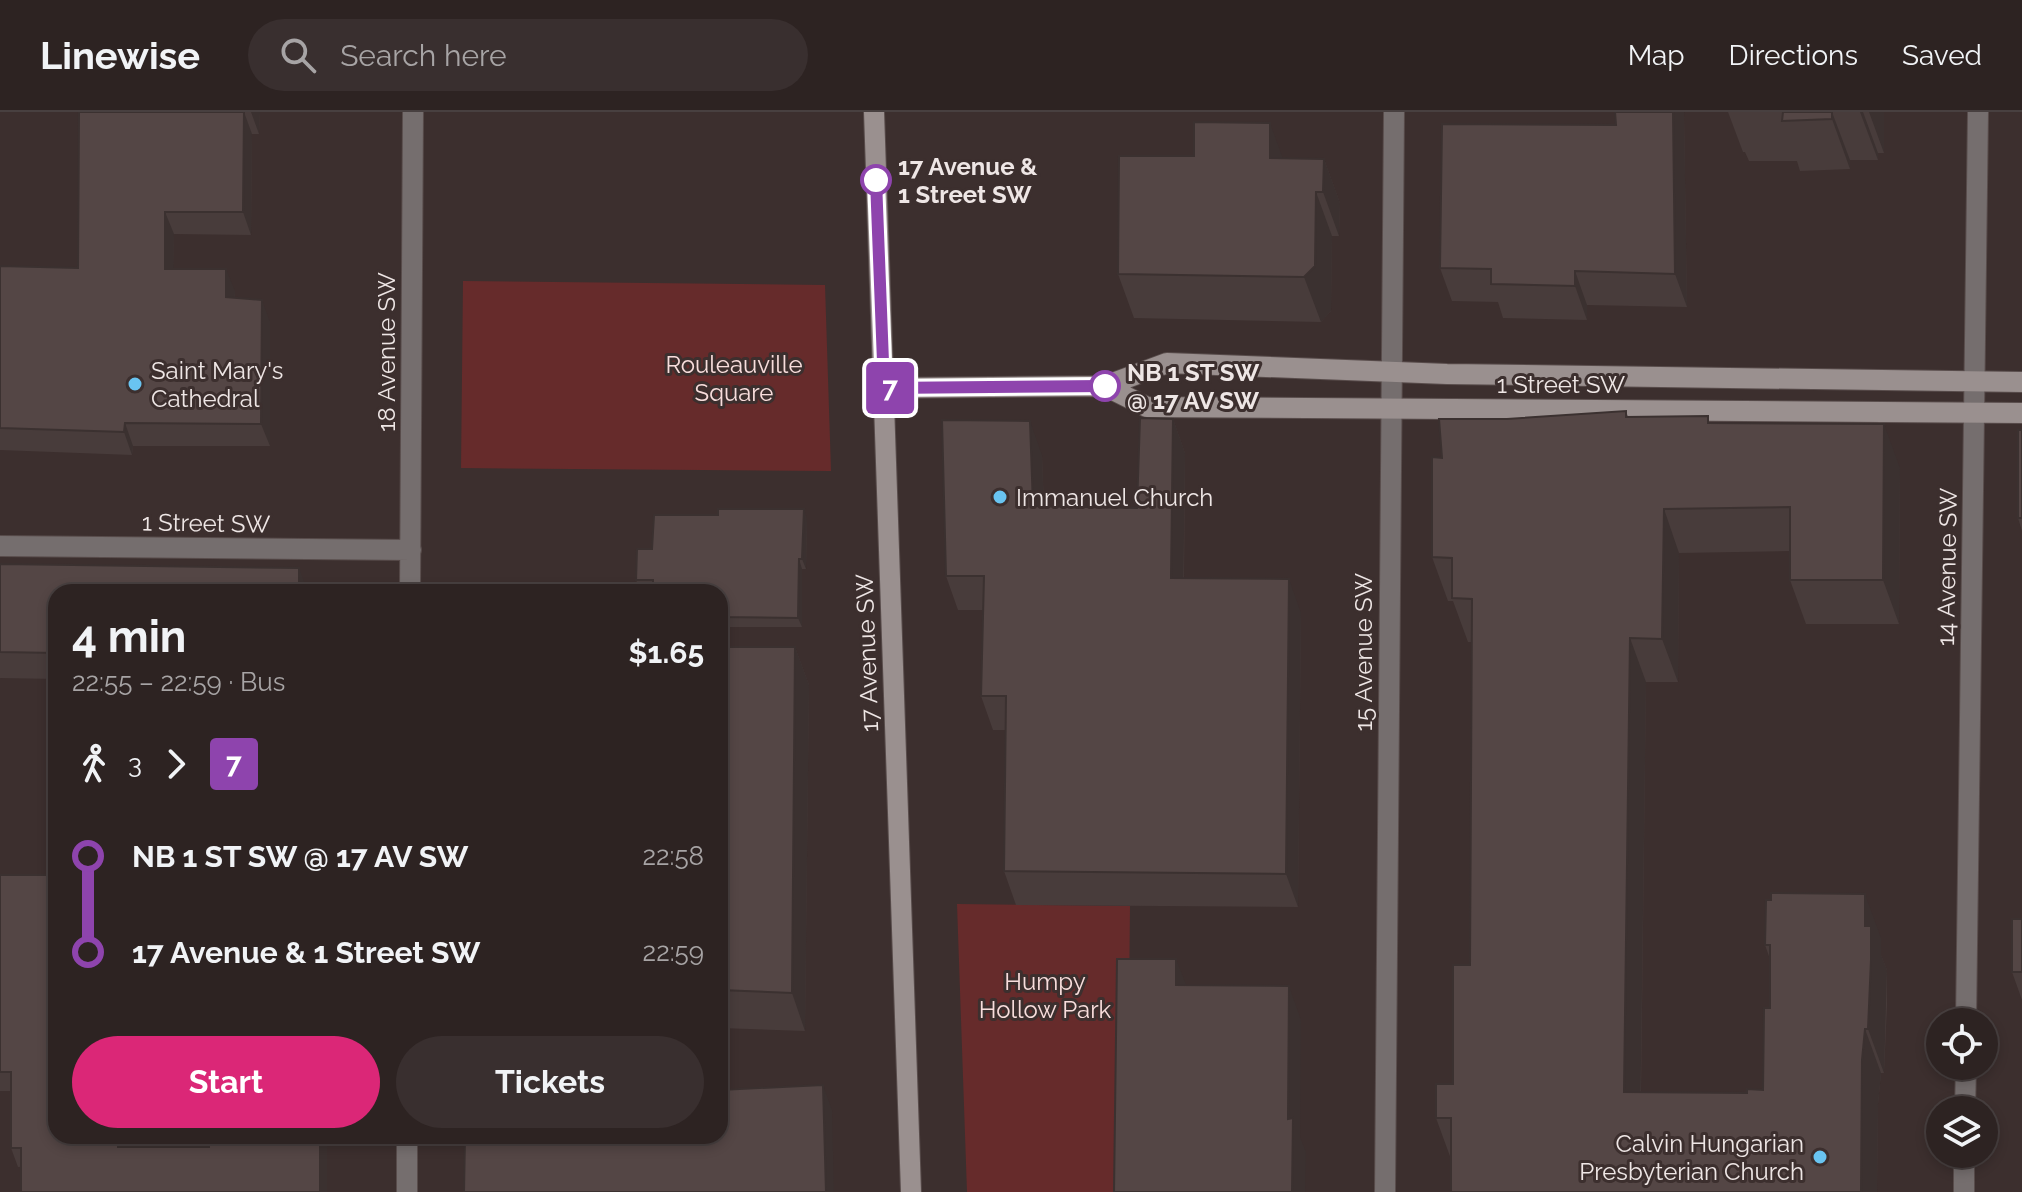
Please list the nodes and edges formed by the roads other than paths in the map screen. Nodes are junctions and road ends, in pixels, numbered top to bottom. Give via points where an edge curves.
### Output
1 (413, 112) edge
2 (874, 112) edge
3 (1394, 112) edge
4 (1978, 112) edge
5 (1391, 370) junction
6 (1976, 382) junction
7 (2022, 382) edge
8 (1105, 386) junction
9 (884, 388) junction
10 (1391, 409) junction
11 (1976, 412) junction
12 (2022, 413) edge
13 (0, 546) edge
14 (411, 550) junction
15 (410, 584) edge
16 (1966, 1008) edge
17 (407, 1144) edge
18 (1964, 1168) edge
19 (407, 1192) edge
20 (911, 1192) edge
21 (1385, 1192) edge
22 (1964, 1192) edge

1 - 14 street, 18 Avenue SW
2 - 9 street, 17 Avenue SW
3 - 5 street, 15 Avenue SW
4 - 6 street, 14 Avenue SW
5 - 6 street, 1 Street SW
5 - 8 street, 1 Street SW via 1167,363
5 - 10 street, 15 Avenue SW
6 - 7 street, 1 Street SW
6 - 11 street, 14 Avenue SW
8 - 9 street, 1 Street SW
8 - 10 street, 1 Street SW via 1147,407
9 - 20 street, 17 Avenue SW
10 - 11 street, 1 Street SW
10 - 21 street, 15 Avenue SW
11 - 12 street, 1 Street SW
11 - 16 street, 14 Avenue SW
13 - 14 street, 1 Street SW
14 - 15 street, 18 Avenue SW
17 - 19 street
18 - 22 street

